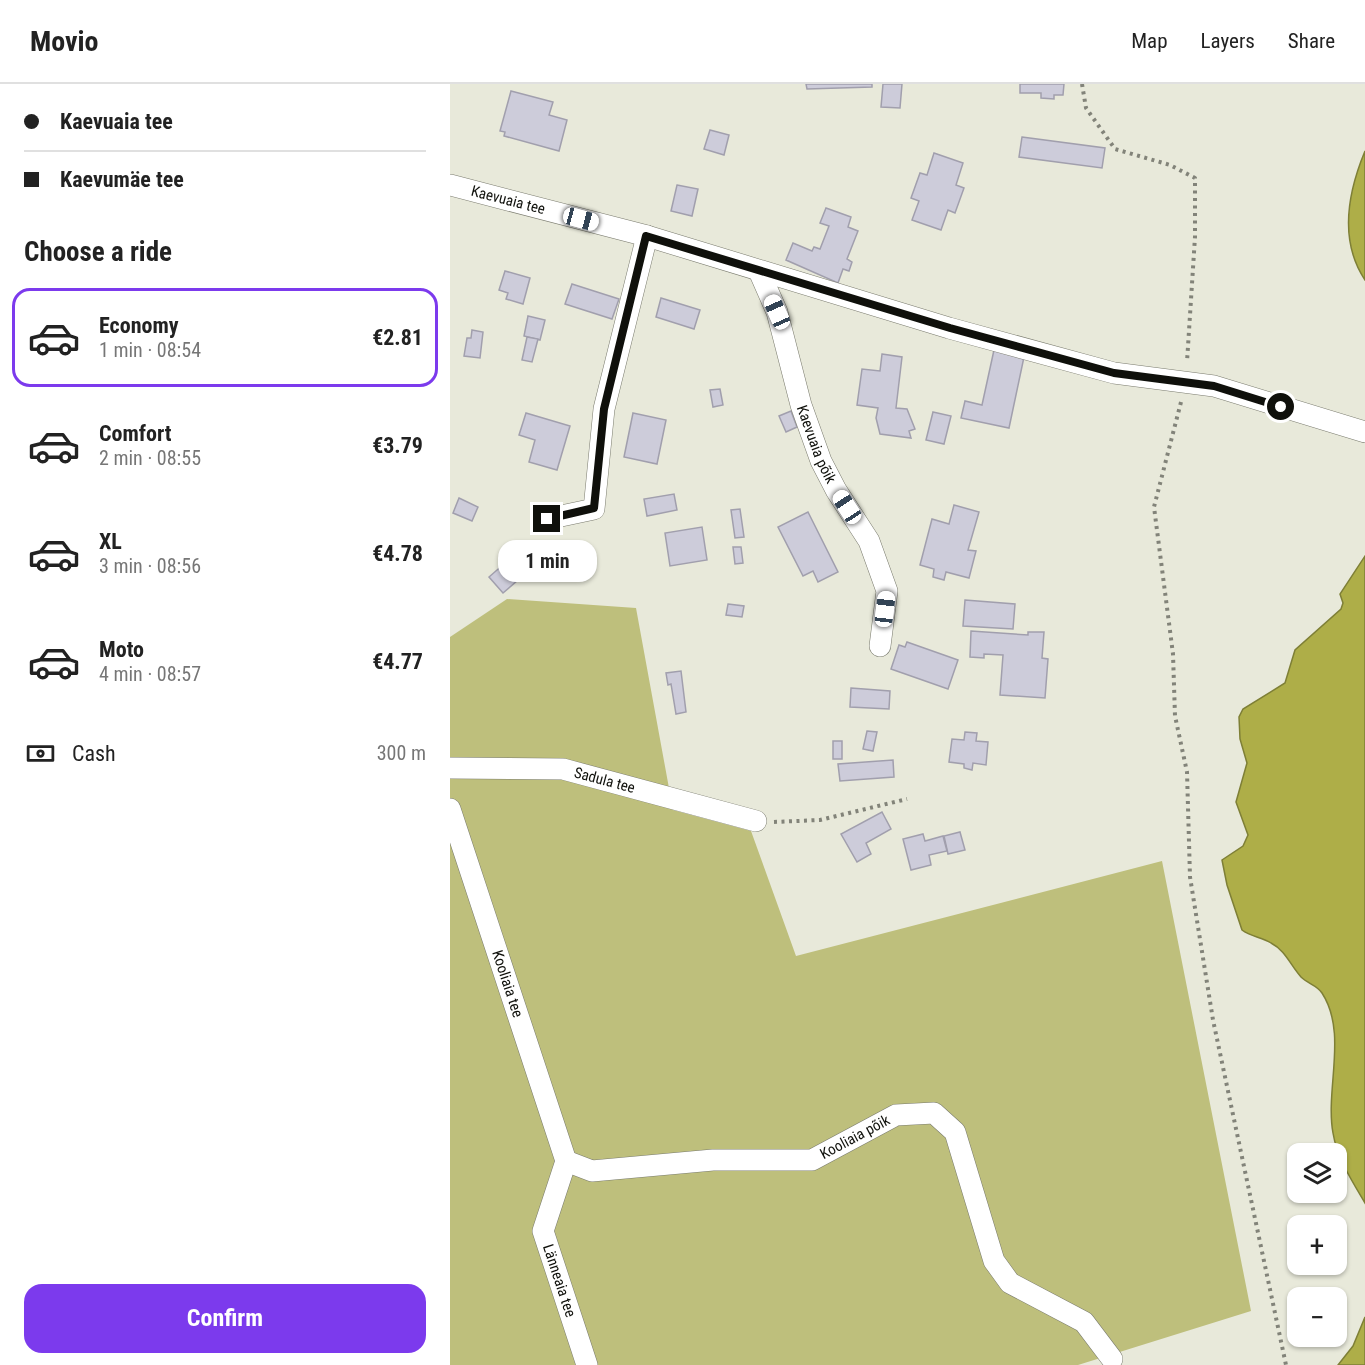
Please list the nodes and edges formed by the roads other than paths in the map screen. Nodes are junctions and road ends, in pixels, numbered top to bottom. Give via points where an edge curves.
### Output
1 (450, 185) edge
2 (646, 236) junction
3 (759, 271) junction
4 (1365, 432) edge
5 (547, 519) dead end
6 (880, 646) dead end
7 (450, 768) edge
8 (450, 808) edge
9 (756, 821) road end
10 (566, 1161) junction
11 (1112, 1359) dead end
12 (587, 1365) edge

1 - 2 street, Kaevuaia tee
2 - 3 street, Kaevuaia tee
2 - 5 street via 604,409 594,508
3 - 4 street, Kaevuaia tee via 1114,373 1214,386
3 - 6 street, Kaevuaia põik via 777,312 801,405 821,461 869,541 887,591
7 - 9 street, Sadula tee via 563,769
8 - 10 street, Kooliaia tee
10 - 11 street, Kooliaia põik via 592,1171 713,1160 812,1160 896,1115 934,1113 955,1132 994,1262 1010,1283 1084,1322
10 - 12 street, Länneaia tee via 543,1231

